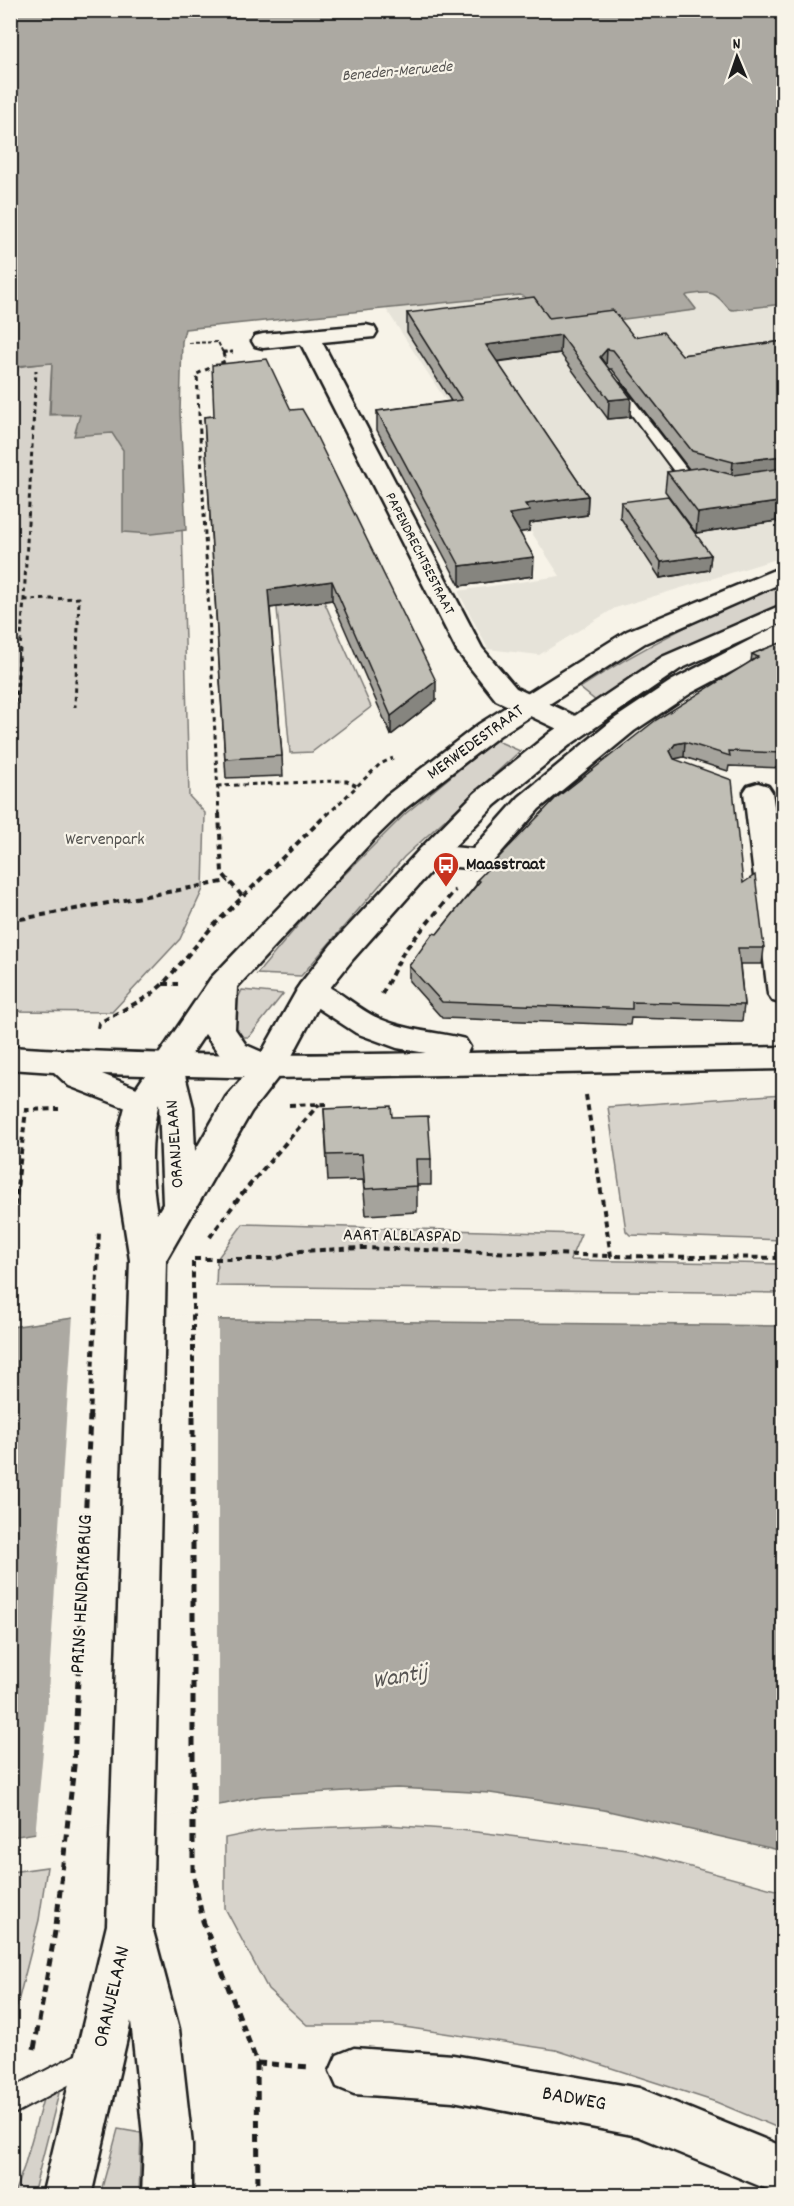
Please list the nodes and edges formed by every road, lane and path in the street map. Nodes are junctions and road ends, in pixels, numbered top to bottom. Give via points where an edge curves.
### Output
1 (366, 332) dead end
2 (308, 337) junction
3 (263, 342) dead end
4 (224, 353) dead end
5 (36, 370) dead end
6 (607, 374) edge
7 (712, 483) edge
8 (783, 573) edge
9 (24, 600) junction
10 (783, 612) edge
11 (783, 633) edge
12 (528, 705) junction
13 (75, 707) dead end
14 (576, 728) junction
15 (12, 734) edge
16 (10, 771) edge
17 (216, 786) junction
18 (357, 786) dead end
19 (759, 788) edge
20 (431, 854) junction
21 (480, 860) junction
22 (228, 881) junction
23 (242, 896) dead end
24 (10, 921) edge
25 (222, 985) junction
26 (312, 990) junction
27 (783, 994) edge
28 (367, 1026) junction
29 (10, 1058) edge
30 (783, 1058) edge
31 (545, 1060) junction
32 (62, 1061) junction
33 (580, 1061) junction
34 (166, 1065) junction
35 (270, 1067) junction
36 (142, 1103) junction
37 (319, 1104) dead end
38 (61, 1108) dead end
39 (180, 1204) junction
40 (207, 1241) dead end
41 (10, 1248) edge
42 (200, 1250) dead end
43 (611, 1256) junction
44 (783, 1258) edge
45 (193, 1259) junction
46 (148, 1260) junction
47 (99, 1262) dead end
48 (130, 1925) junction
49 (99, 2055) junction
50 (354, 2071) dead end
51 (17, 2099) edge
52 (783, 2172) edge
53 (66, 2196) edge
54 (167, 2196) edge
55 (258, 2196) edge

1 - 2 main road
2 - 3 main road
2 - 12 main road, PAPENDRECHTSESTRAAT via 470,651 506,694
4 - 17 path via 225,361 197,374
5 - 9 path
6 - 7 lane via 684,475
8 - 12 main road, MERWEDESTRAAT via 636,637
9 - 13 path via 79,598
9 - 15 path
10 - 14 main road via 671,663
11 - 21 main road via 681,687 624,726 529,803
12 - 14 main road, PAPENDRECHTSESTRAAT
12 - 25 main road, MERWEDESTRAAT via 396,802
14 - 20 main road via 485,799
15 - 16 path
17 - 18 path via 335,780
17 - 22 path via 222,873
19 - 27 main road
20 - 21 main road
20 - 26 main road
21 - 28 path via 404,951
22 - 23 path
22 - 24 path
25 - 34 main road, MERWEDESTRAAT
25 - 35 main road via 219,1030 235,1053
26 - 28 main road
26 - 35 main road
28 - 31 main road via 408,1040
29 - 32 main road
30 - 33 main road
31 - 33 main road
31 - 35 main road
32 - 34 main road
32 - 36 main road via 81,1078
33 - 43 path
34 - 35 main road
34 - 36 main road, ORANJELAAN
34 - 39 main road, ORANJELAAN via 176,1107
35 - 39 main road, ORANJELAAN via 238,1105
36 - 46 main road, ORANJELAAN via 136,1130 137,1197
37 - 40 path
38 - 41 path via 26,1110
39 - 46 main road, ORANJELAAN
42 - 45 path
43 - 44 path, AART ALBLASPAD
43 - 45 path, AART ALBLASPAD via 363,1248 301,1251 274,1259
45 - 55 path via 193,1873 203,1921 257,2063
46 - 48 main road
47 - 51 path, PRINS HENDRIKBRUG via 74,1766 56,1926 33,2058
48 - 49 main road, ORANJELAAN
48 - 54 main road, ORANJELAAN via 156,2029 168,2145
49 - 51 lane
49 - 53 main road, ORANJELAAN
50 - 52 main road, BADWEG via 453,2078 639,2112

